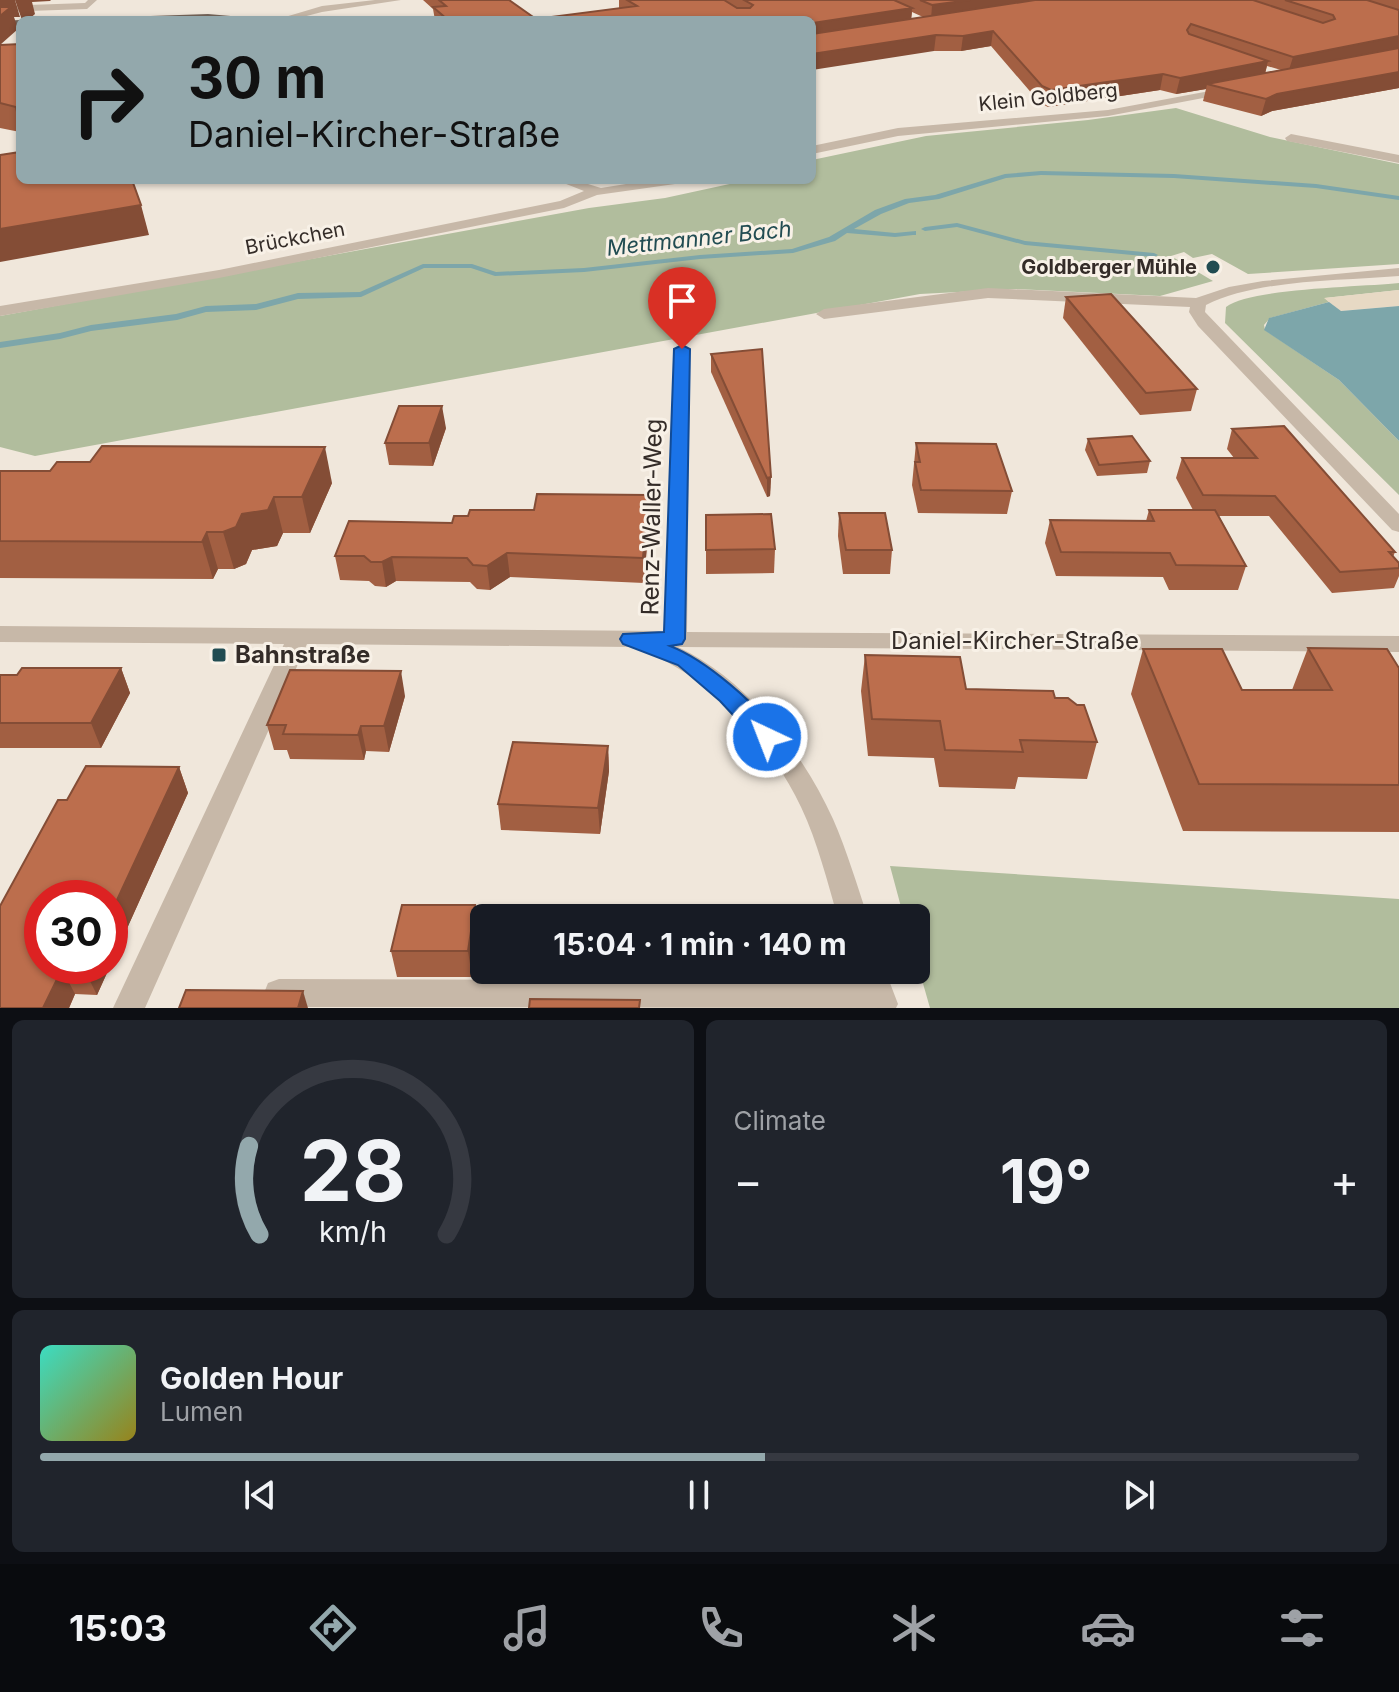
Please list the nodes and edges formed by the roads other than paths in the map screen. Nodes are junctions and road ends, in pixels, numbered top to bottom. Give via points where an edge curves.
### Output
1 (93, 0) edge
2 (397, 0) edge
3 (375, 3) junction
4 (0, 9) edge
5 (388, 9) dead end
6 (295, 16) edge
7 (1245, 87) edge
8 (1291, 138) dead end
9 (816, 149) edge
10 (1399, 159) edge
11 (573, 184) edge
12 (656, 184) edge
13 (594, 192) junction
14 (1399, 272) edge
15 (1198, 303) junction
16 (0, 311) edge
17 (824, 314) dead end
18 (682, 349) dead end
19 (1399, 526) edge
20 (0, 634) edge
21 (299, 636) junction
22 (631, 639) junction
23 (675, 639) junction
24 (1399, 644) edge
25 (848, 904) edge
26 (877, 991) edge
27 (249, 993) edge
28 (129, 1008) edge

1 - 4 street via 87,6
2 - 3 street
3 - 5 street
3 - 6 street
7 - 9 street, Klein Goldberg via 1108,113 910,130
8 - 10 street
11 - 13 street
12 - 13 street
13 - 16 street, Brückchen via 564,204 219,274
14 - 15 street via 1257,287
15 - 17 street via 988,293
15 - 19 street via 1204,323
18 - 23 street, Renz-Waller-Weg
20 - 21 street
21 - 22 street
21 - 28 street
22 - 23 street, Daniel-Kircher-Straße
22 - 25 street via 685,660 767,737 807,793
23 - 24 street, Daniel-Kircher-Straße
26 - 27 street

